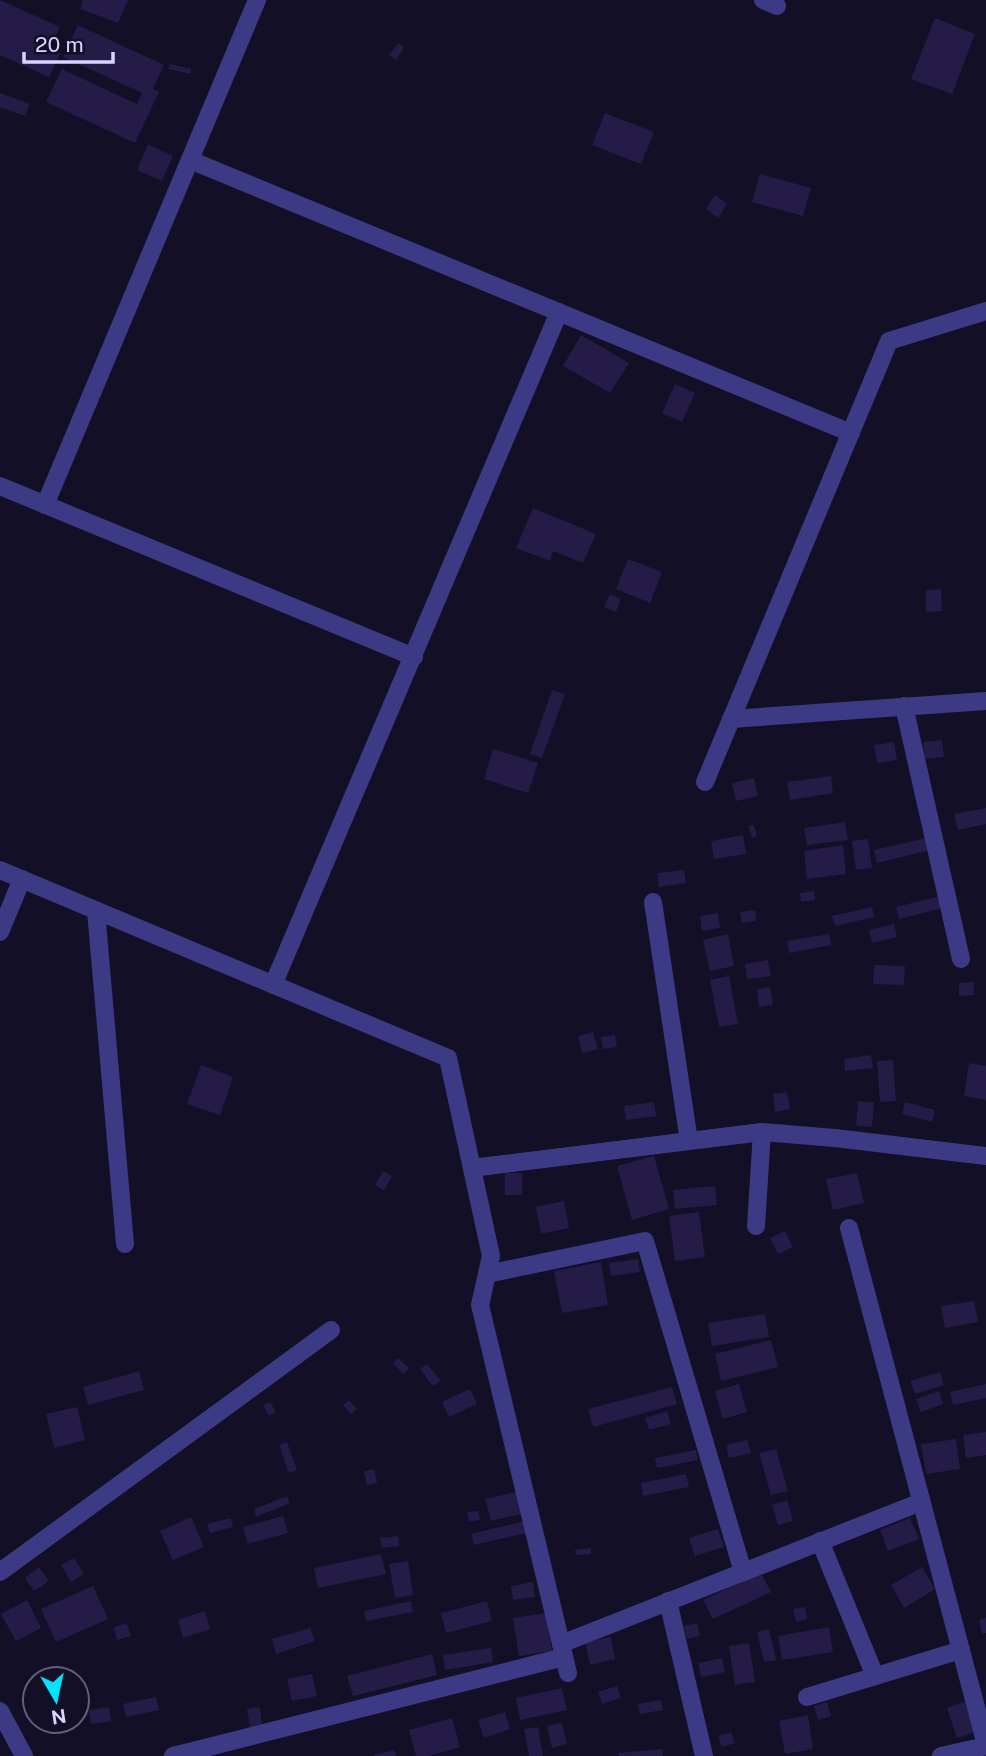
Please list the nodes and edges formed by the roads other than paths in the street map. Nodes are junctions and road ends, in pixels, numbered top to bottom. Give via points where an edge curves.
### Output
1 (257, 0) edge
2 (190, 160) junction
3 (986, 311) edge
4 (559, 312) junction
5 (851, 433) junction
6 (0, 486) edge
7 (45, 505) junction
8 (414, 657) junction
9 (986, 701) edge
10 (904, 706) junction
11 (731, 719) junction
12 (705, 782) dead end
13 (0, 870) edge
14 (22, 879) junction
15 (653, 902) dead end
16 (96, 911) junction
17 (0, 932) edge
18 (961, 959) dead end
19 (273, 985) junction
20 (762, 1132) junction
21 (689, 1141) junction
22 (986, 1156) edge
23 (472, 1168) junction
24 (756, 1226) dead end
25 (849, 1228) dead end
26 (125, 1244) dead end
27 (487, 1274) junction
28 (331, 1330) dead end
29 (921, 1502) junction
30 (821, 1541) junction
31 (0, 1572) edge
32 (743, 1572) junction
33 (668, 1601) junction
34 (961, 1650) junction
35 (564, 1658) junction
36 (874, 1676) junction
37 (807, 1697) dead end
38 (0, 1711) edge
39 (986, 1745) edge
40 (24, 1756) edge
41 (173, 1756) edge
42 (704, 1756) edge
43 (941, 1756) edge

1 - 2 street
2 - 4 street
2 - 7 street
3 - 5 street via 889,341
4 - 5 street
4 - 8 street
5 - 11 street
6 - 7 street
7 - 8 street
8 - 19 street
9 - 10 street
10 - 11 street
10 - 18 street
11 - 12 street
13 - 14 street
14 - 16 street
14 - 17 street
15 - 21 street
16 - 19 street
16 - 26 street
19 - 23 street via 448,1058
20 - 21 street
20 - 22 street
20 - 24 street
21 - 23 street
23 - 27 street via 491,1256
25 - 29 street
27 - 32 street via 645,1241
27 - 35 street via 481,1305
28 - 31 street
29 - 30 street
29 - 34 street
30 - 32 street
30 - 36 street
32 - 33 street
33 - 35 street
33 - 42 street
34 - 36 street
34 - 39 street
35 - 41 street
36 - 37 street
38 - 40 street
39 - 43 street

